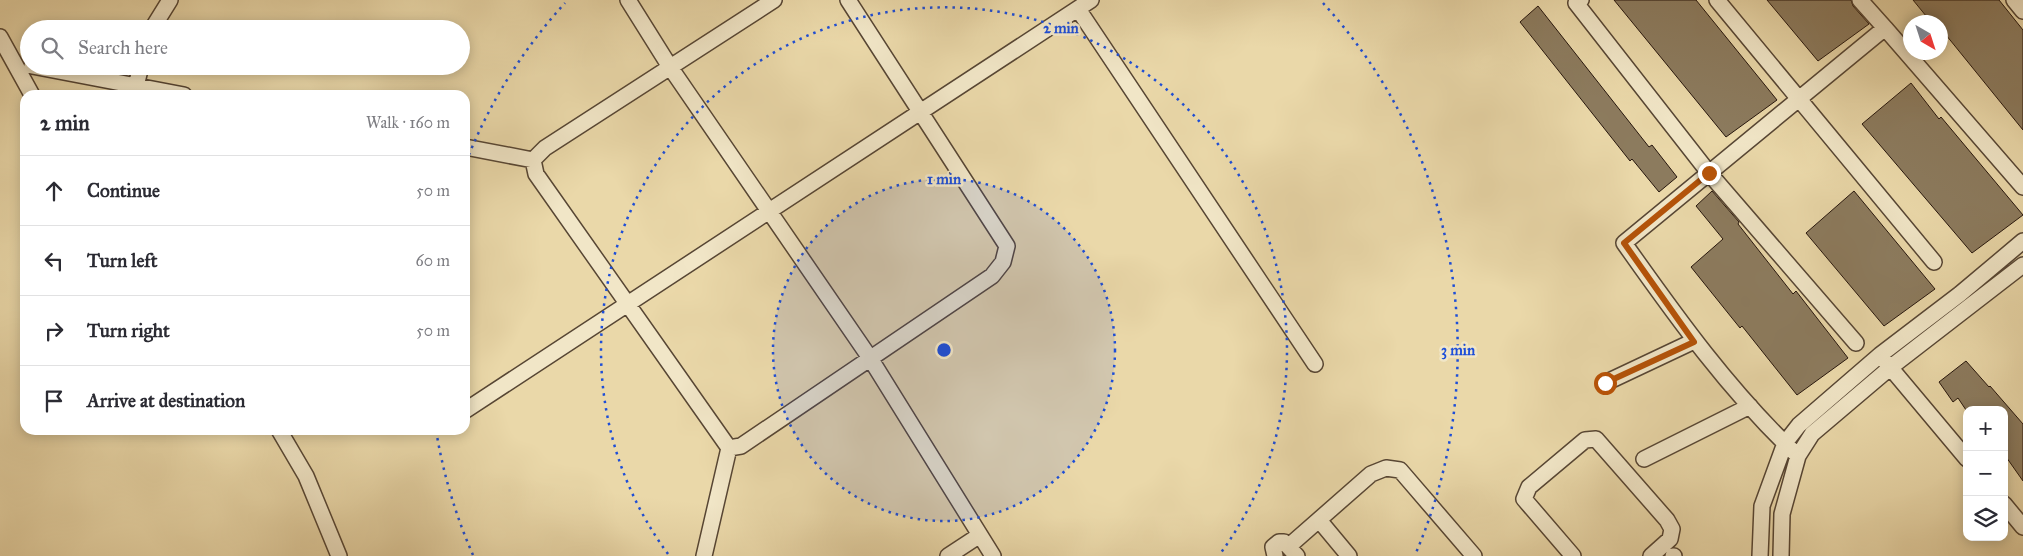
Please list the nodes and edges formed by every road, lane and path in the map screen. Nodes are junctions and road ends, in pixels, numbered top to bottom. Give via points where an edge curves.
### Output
1 (170, 0) edge
2 (628, 0) edge
3 (774, 0) edge
4 (848, 0) edge
5 (1091, 0) edge
6 (1581, 0) edge
7 (1717, 0) edge
8 (1860, 0) edge
9 (2014, 0) edge
10 (1078, 9) junction
11 (2023, 10) edge
12 (158, 20) edge
13 (1885, 28) junction
14 (0, 37) edge
15 (20, 59) edge
16 (670, 67) junction
17 (27, 75) edge
18 (78, 75) edge
19 (138, 75) edge
20 (136, 86) junction
21 (31, 90) edge
22 (157, 90) edge
23 (1800, 99) junction
24 (921, 112) junction
25 (470, 148) edge
26 (533, 160) junction
27 (1709, 173) junction
28 (2023, 187) edge
29 (769, 212) junction
30 (2023, 241) edge
31 (1934, 262) dead end
32 (2023, 265) edge
33 (628, 305) junction
34 (1694, 342) junction
35 (1856, 343) dead end
36 (1880, 355) junction
37 (870, 358) junction
38 (1315, 364) dead end
39 (1891, 367) junction
40 (1605, 383) dead end
41 (1750, 406) junction
42 (470, 407) edge
43 (281, 435) edge
44 (1785, 443) junction
45 (729, 448) junction
46 (1963, 454) edge
47 (1798, 456) junction
48 (1644, 459) dead end
49 (2008, 509) edge
50 (1319, 520) junction
51 (2023, 527) edge
52 (980, 535) junction
53 (1293, 551) edge
54 (339, 556) edge
55 (704, 556) edge
56 (948, 556) edge
57 (993, 556) edge
58 (1275, 556) edge
59 (1349, 556) edge
60 (1474, 556) edge
61 (1573, 556) edge
62 (1651, 556) edge
63 (1760, 556) edge
64 (1782, 556) edge

1 - 12 street
2 - 16 street
3 - 16 street
4 - 24 street
5 - 10 street
6 - 27 street via 1576,3
7 - 23 street
8 - 13 street
9 - 11 street
10 - 24 street
10 - 38 street
13 - 23 street
13 - 28 street
14 - 15 street
16 - 26 street via 545,148
16 - 29 street
17 - 21 street
18 - 20 street
19 - 20 street
20 - 22 street
23 - 27 street
23 - 31 street
24 - 29 street
24 - 37 street via 1007,246 1003,262 992,276
25 - 26 street
26 - 33 street via 536,174
27 - 34 street via 1624,243
27 - 35 street
29 - 33 street
29 - 37 street
30 - 36 street
32 - 39 street
33 - 42 street
33 - 45 street
34 - 40 street
34 - 41 street
36 - 39 street
36 - 44 street via 1799,425
37 - 45 street via 741,446
37 - 52 street
39 - 46 street
39 - 47 street via 1812,434
41 - 44 street
41 - 48 street
43 - 54 street via 306,476
44 - 47 street
44 - 63 street via 1762,506
45 - 55 street
47 - 64 street via 1782,514
49 - 51 street
50 - 53 street
50 - 59 street
50 - 60 street via 1371,474 1386,468 1400,470
52 - 56 street
52 - 57 street
53 - 58 street via 1284,542 1279,542 1274,547
61 - 62 street via 1524,499 1530,486 1585,440 1596,440 1672,529 1670,539

